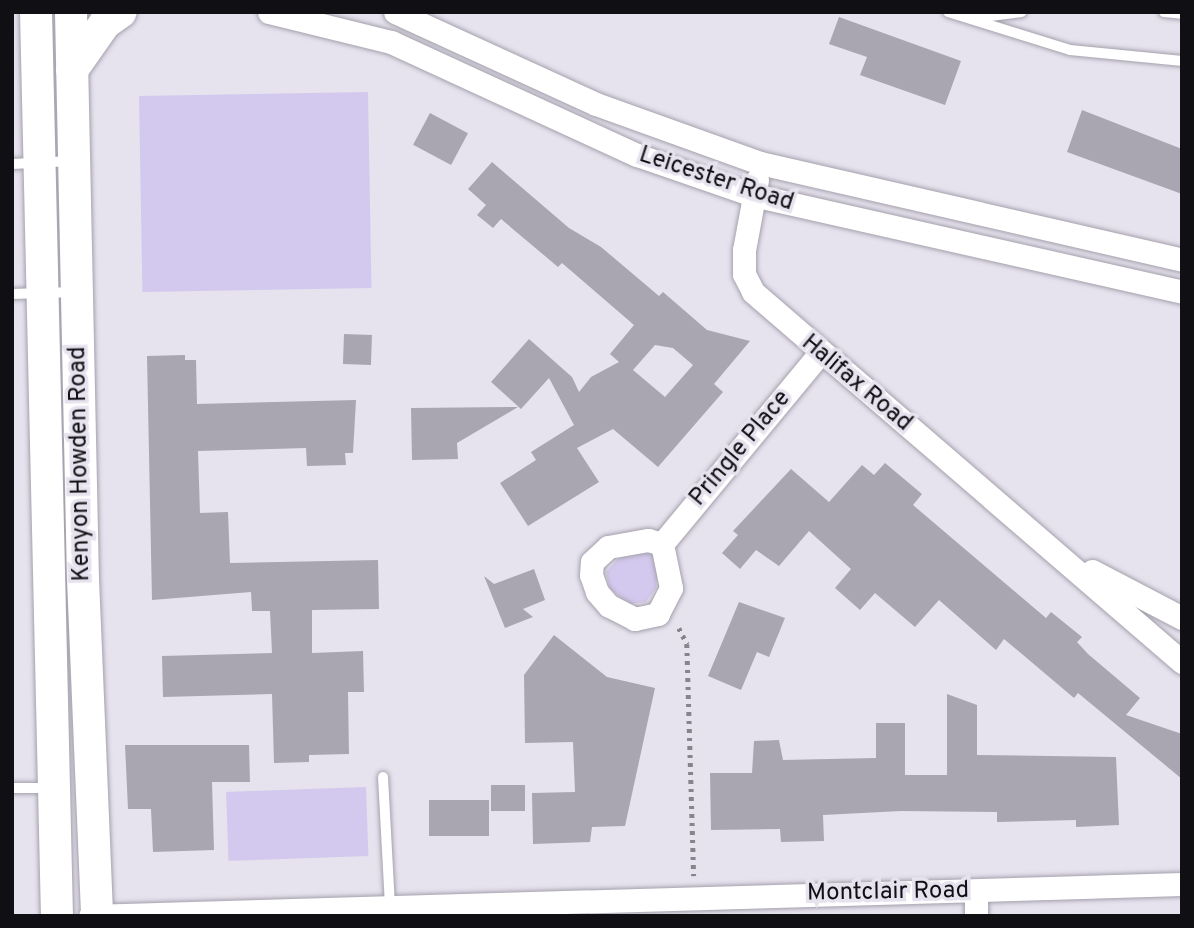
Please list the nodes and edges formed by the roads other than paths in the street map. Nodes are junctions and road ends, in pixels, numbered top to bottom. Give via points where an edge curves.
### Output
1 (36, 12) edge
2 (71, 12) edge
3 (121, 12) edge
4 (269, 12) edge
5 (395, 12) edge
6 (947, 12) edge
7 (1022, 12) edge
8 (1164, 12) edge
9 (1182, 14) edge
10 (973, 19) junction
11 (1182, 61) edge
12 (72, 70) junction
13 (75, 160) junction
14 (26, 163) edge
15 (760, 163) junction
16 (753, 195) junction
17 (1182, 260) edge
18 (77, 292) junction
19 (1182, 292) edge
20 (27, 294) edge
21 (820, 353) junction
22 (80, 393) junction
23 (45, 394) junction
24 (662, 544) junction
25 (1064, 558) junction
26 (49, 578) junction
27 (83, 579) junction
28 (1182, 618) edge
29 (1182, 662) edge
30 (383, 777) dead end
31 (12, 788) edge
32 (54, 788) junction
33 (1182, 884) edge
34 (976, 891) junction
35 (390, 906) junction
36 (279, 913) edge
37 (57, 916) edge
38 (90, 916) edge
39 (97, 916) edge
40 (976, 916) edge

1 - 14 street, Kenyon Howden Road
2 - 12 street, Kenyon Howden Road
3 - 12 street via 105,23
4 - 16 street, Leicester Road via 391,42 637,155
5 - 15 street, Leicester Road via 596,104
6 - 10 lane
7 - 10 lane
8 - 9 lane
10 - 11 lane via 1070,50
12 - 13 street, Kenyon Howden Road
13 - 14 lane
13 - 18 street, Kenyon Howden Road
14 - 20 street, Kenyon Howden Road
15 - 16 street, Halifax Road
15 - 17 street, Leicester Road
16 - 19 street, Leicester Road
16 - 21 street, Halifax Road via 744,274 768,310
18 - 20 lane
18 - 22 street, Kenyon Howden Road
20 - 23 street, Kenyon Howden Road
21 - 24 street, Pringle Place
21 - 25 street, Halifax Road
22 - 23 street
22 - 27 street, Kenyon Howden Road
23 - 26 street, Kenyon Howden Road
24 - 24 street via 648,540 608,547 592,562 591,575 609,606 635,619 658,614 667,603 670,575
25 - 28 street, Halifax Road
25 - 29 street, Halifax Road
26 - 27 street
26 - 32 street, Kenyon Howden Road
27 - 39 street, Kenyon Howden Road
30 - 35 lane
31 - 32 lane
32 - 37 street, Kenyon Howden Road
33 - 34 street, Montclair Road
34 - 35 street, Montclair Road
34 - 40 street
35 - 36 street, Montclair Road
36 - 39 street, Montclair Road
38 - 39 street, Montclair Road

